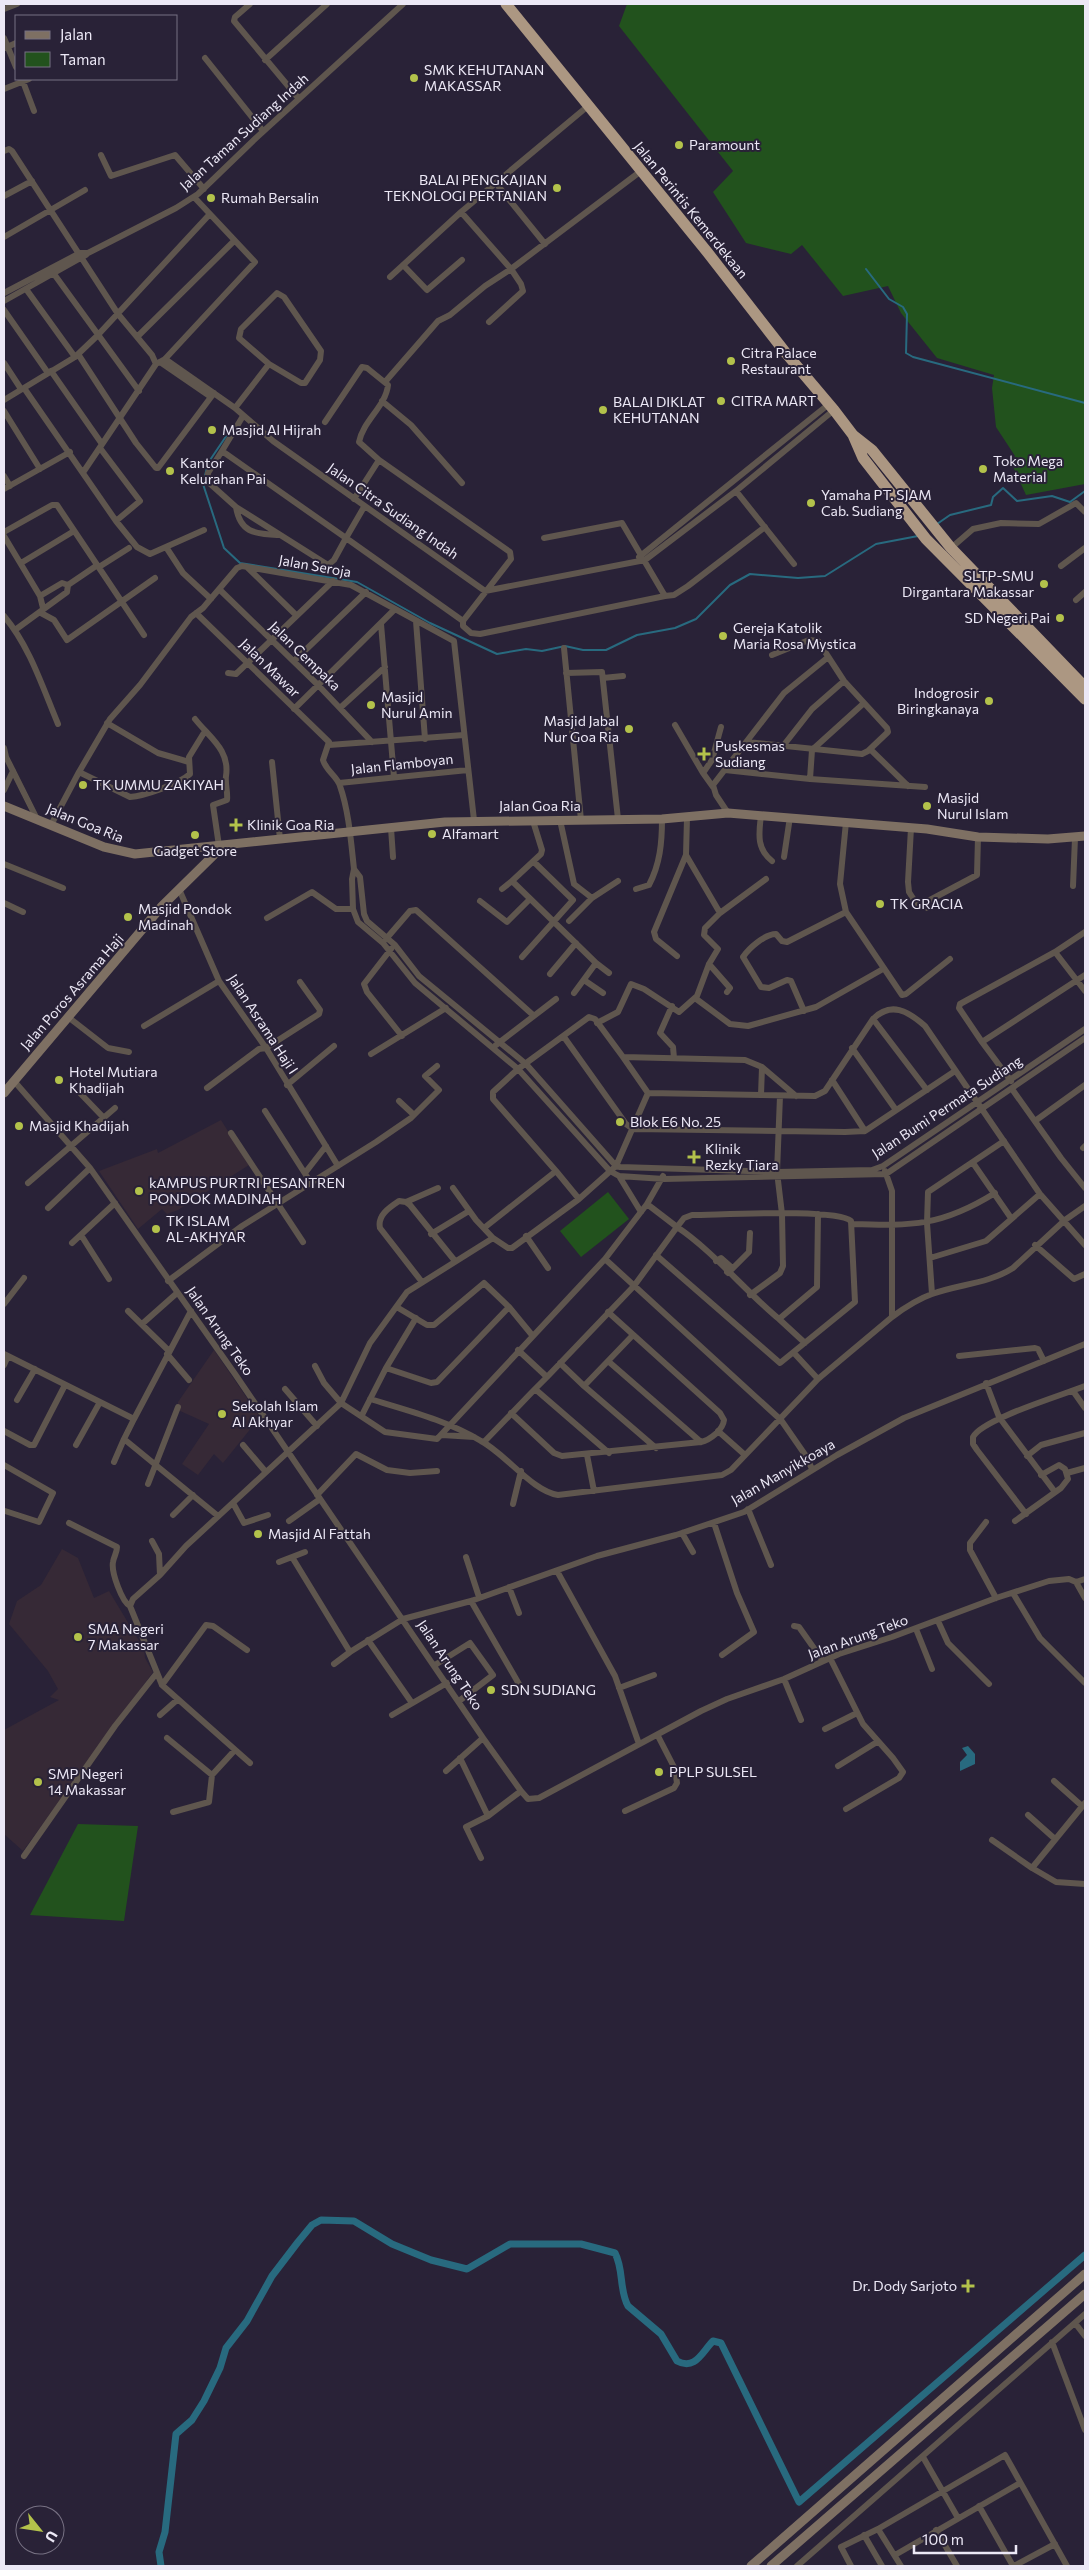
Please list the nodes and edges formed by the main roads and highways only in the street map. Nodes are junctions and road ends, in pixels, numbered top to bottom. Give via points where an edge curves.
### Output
1 (506, 4) edge
2 (853, 435) junction
3 (1085, 687) edge
4 (1085, 699) edge
5 (5, 808) edge
6 (1085, 836) edge
7 (222, 846) junction
8 (7, 1086) edge
9 (1085, 2274) edge
10 (1085, 2294) edge
11 (751, 2566) edge
12 (772, 2566) edge

1 - 2 highway, Jalan Perintis Kemerdekaan
2 - 3 highway, Jalan Perintis Kemerdekaan via 872,450 951,548
2 - 4 highway, Jalan Perintis Kemerdekaan via 864,458 926,539
5 - 7 main road, Jalan Goa Ria via 127,854
6 - 7 main road, Jalan Goa Ria via 978,837 911,828 728,813 662,819 474,820
7 - 8 main road, Jalan Poros Asrama Haji via 212,860 179,890
9 - 11 main road
10 - 12 main road

